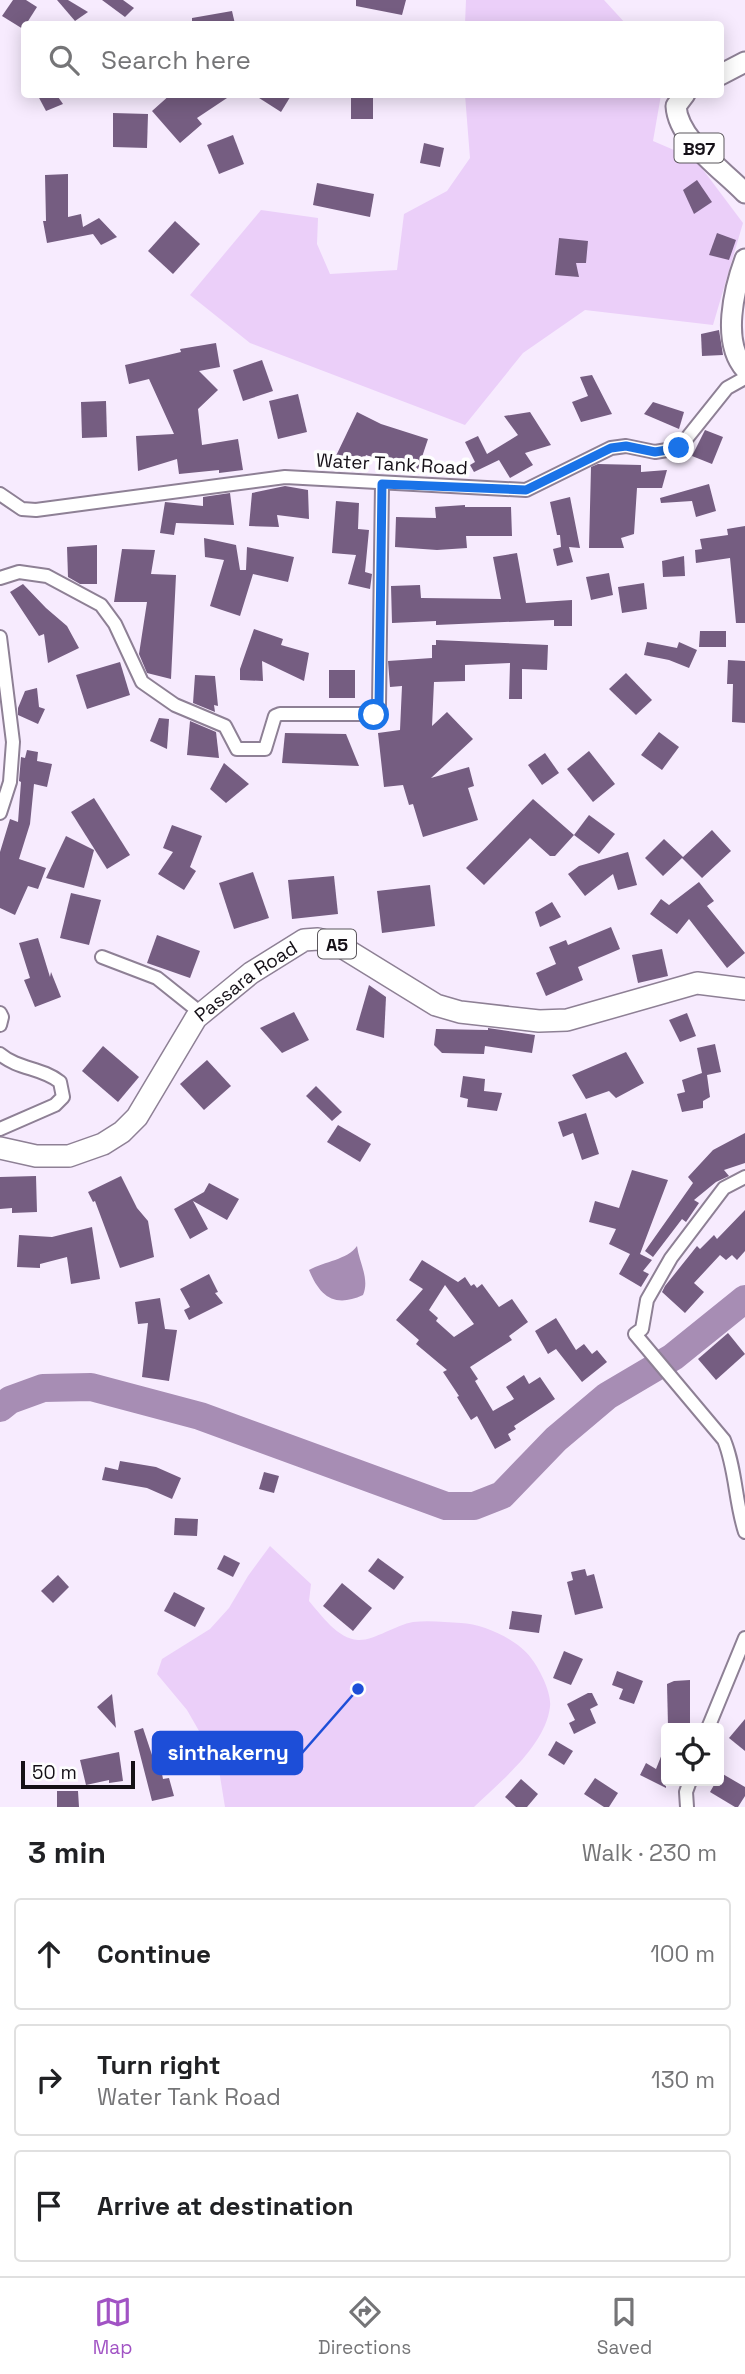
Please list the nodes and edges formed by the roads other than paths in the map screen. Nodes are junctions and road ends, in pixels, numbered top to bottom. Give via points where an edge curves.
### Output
1 (745, 62) edge
2 (724, 73) edge
3 (682, 98) edge
4 (745, 193) edge
5 (745, 259) edge
6 (745, 369) edge
7 (745, 378) edge
8 (382, 484) junction
9 (0, 494) edge
10 (0, 578) edge
11 (0, 637) edge
12 (0, 813) edge
13 (102, 957) dead end
14 (745, 989) edge
15 (0, 1013) edge
16 (202, 1014) junction
17 (0, 1025) edge
18 (0, 1054) edge
19 (0, 1129) edge
20 (0, 1148) edge
21 (745, 1177) edge
22 (745, 1532) edge
23 (745, 1639) edge
24 (710, 1723) edge
25 (689, 1786) edge
26 (687, 1807) edge

1 - 2 main road
3 - 4 main road, B97 via 676,106 681,127
5 - 6 main road via 732,311 735,349
7 - 8 street, Water Tank Road via 727,388 679,448 655,452 611,448 526,490
8 - 9 street, Water Tank Road via 285,477 36,510 22,509
8 - 10 street via 379,705 374,715 275,716 265,749 237,749 225,726 175,705 142,682 115,624 101,606 47,576 19,572
11 - 12 street via 13,742 10,782
13 - 16 street via 157,978
14 - 16 highway, Passara Road / A5 via 697,983 567,1020 460,1012 436,1004 337,944 318,939 304,940 251,973
15 - 17 street
16 - 20 highway, Passara Road / A5 via 190,1025 137,1117 122,1132 69,1156 36,1156
18 - 19 street via 16,1065 53,1077 60,1082 63,1097 55,1105
21 - 22 street via 724,1188 671,1258 647,1300 642,1329 635,1334 724,1440
23 - 24 street
25 - 26 street

